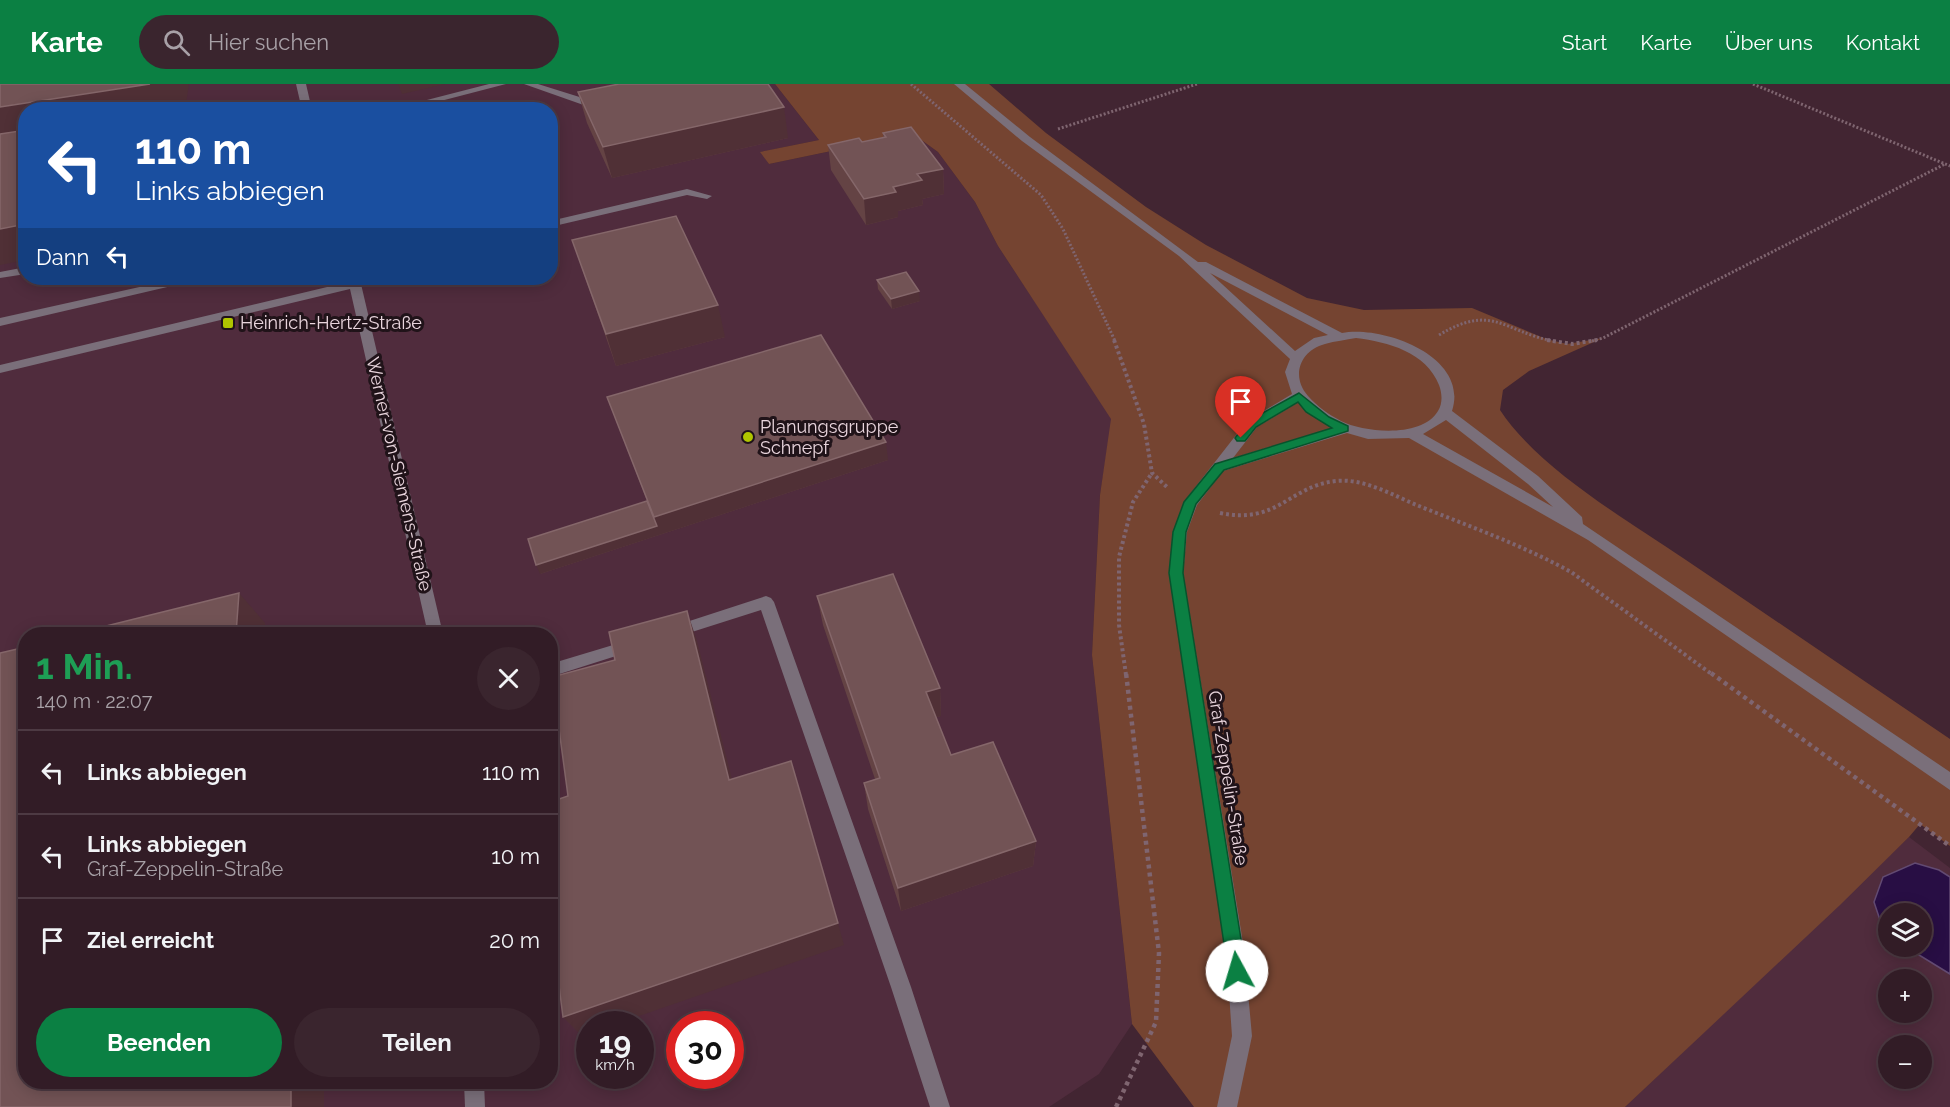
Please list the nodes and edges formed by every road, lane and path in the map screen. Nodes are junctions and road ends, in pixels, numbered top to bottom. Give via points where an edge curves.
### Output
1 (301, 84) edge
2 (501, 84) edge
3 (529, 84) edge
4 (911, 84) edge
5 (959, 84) edge
6 (1197, 84) edge
7 (1753, 84) edge
8 (305, 102) edge
9 (426, 102) edge
10 (606, 104) edge
11 (1026, 139) junction
12 (1945, 164) junction
13 (1950, 166) edge
14 (707, 196) dead end
15 (558, 222) edge
16 (1183, 254) junction
17 (18, 272) edge
18 (0, 275) edge
19 (162, 285) edge
20 (338, 285) edge
21 (355, 285) edge
22 (0, 322) edge
23 (1337, 335) junction
24 (1416, 351) junction
25 (1296, 358) junction
26 (0, 369) edge
27 (1299, 396) junction
28 (1445, 412) junction
29 (1344, 429) junction
30 (1412, 434) junction
31 (1220, 467) junction
32 (1152, 473) junction
33 (1191, 502) junction
34 (1593, 536) junction
35 (434, 627) edge
36 (558, 668) edge
37 (1950, 782) edge
38 (1950, 846) edge
39 (474, 1089) edge
40 (475, 1107) edge
41 (940, 1107) edge
42 (1116, 1107) edge
43 (1227, 1107) edge

1 - 8 street
2 - 9 street
3 - 10 street via 595,106
4 - 32 path via 1041,195 1063,229 1120,353 1144,424
5 - 11 street
6 - 11 path
7 - 12 path
11 - 16 street
12 - 13 path
12 - 24 path via 1595,340 1567,344 1507,323 1468,319
14 - 15 street via 687,192
16 - 23 street
16 - 25 street
17 - 18 street
19 - 22 street
20 - 26 street
21 - 35 street, Werner-von-Siemens-Straße
23 - 24 street via 1377,337
23 - 25 street via 1306,347
24 - 28 street via 1445,380 1449,397
25 - 27 street via 1293,383
27 - 29 street via 1310,409
27 - 31 street, Graf-Zeppelin-Straße via 1252,424
28 - 30 street via 1432,426
28 - 34 street via 1533,480
29 - 30 street via 1366,435
29 - 31 street
30 - 34 street
31 - 33 street, Graf-Zeppelin-Straße
32 - 33 path
32 - 42 path via 1133,502 1119,557 1119,625 1136,735 1159,953 1156,1022
33 - 38 path via 1236,519 1269,511 1320,485 1354,483 1533,550 1571,572
33 - 43 street, Graf-Zeppelin-Straße via 1180,532 1176,573 1235,950 1242,1036
34 - 37 street
36 - 41 street via 766,602
39 - 40 street

